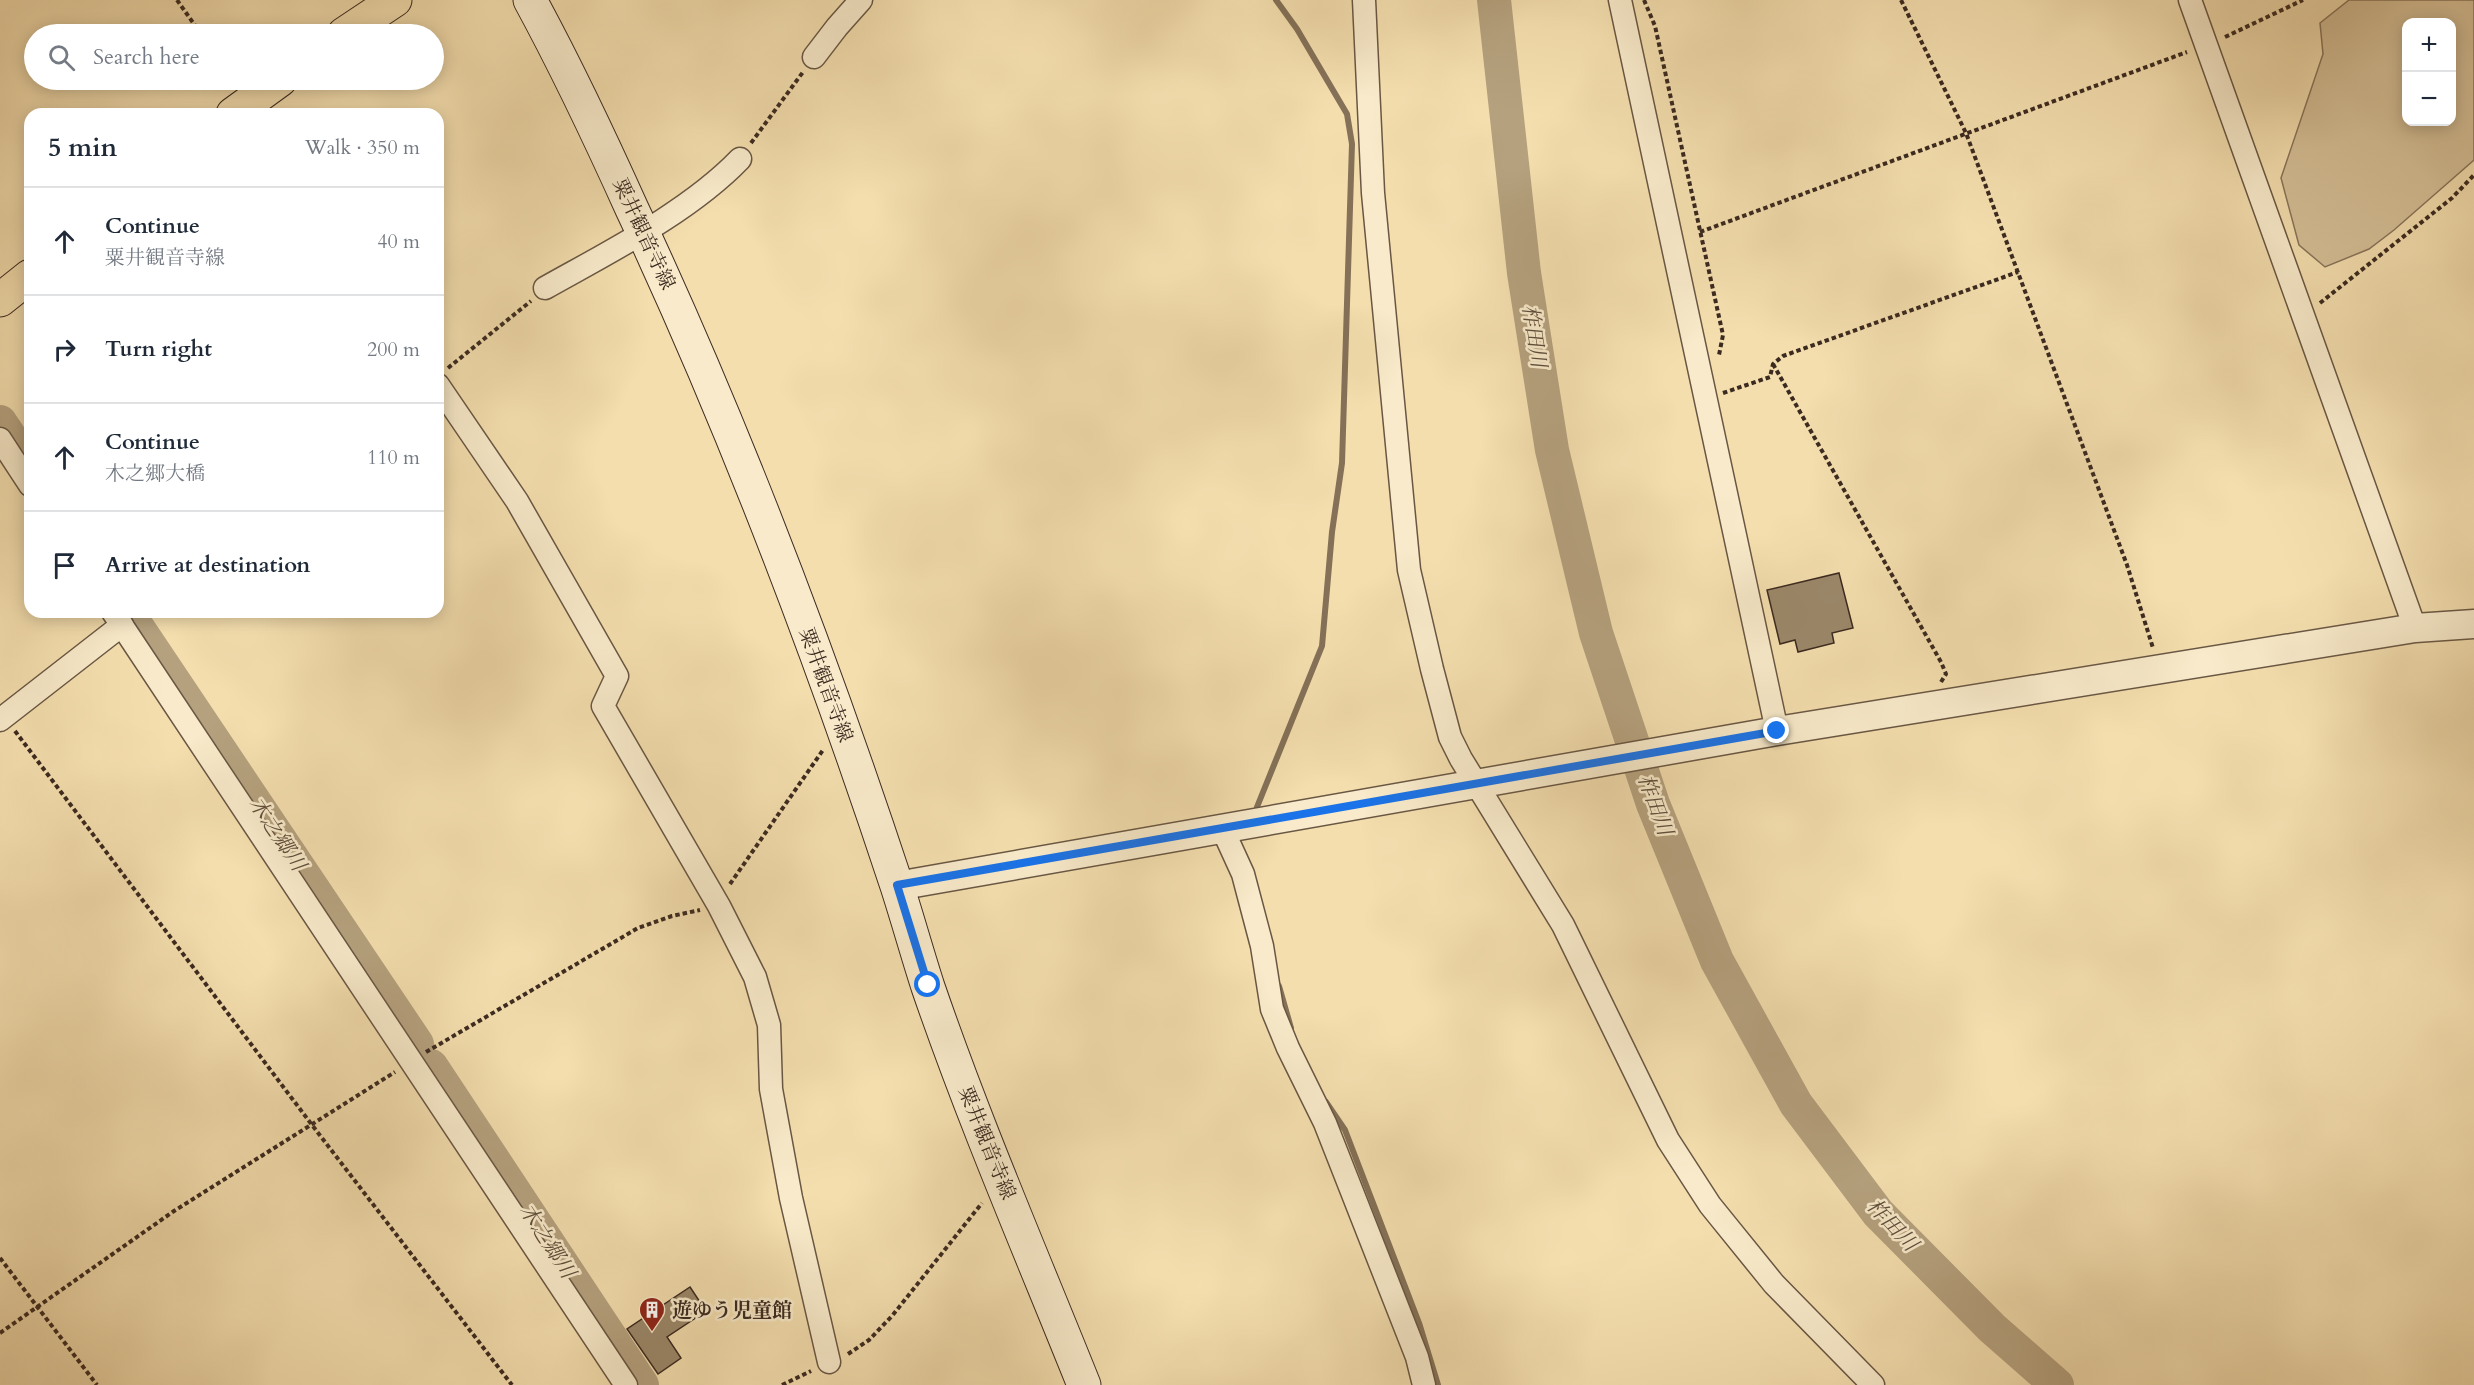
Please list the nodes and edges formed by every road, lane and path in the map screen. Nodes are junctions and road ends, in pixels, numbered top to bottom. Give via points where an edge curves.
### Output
1 (177, 0) edge
2 (395, 0) edge
3 (530, 0) edge
4 (861, 0) edge
5 (1364, 0) edge
6 (1620, 0) edge
7 (1644, 0) edge
8 (1901, 0) edge
9 (2190, 0) edge
10 (2302, 0) edge
11 (194, 24) edge
12 (359, 24) edge
13 (2207, 45) junction
14 (814, 57) joint
15 (268, 90) edge
16 (247, 108) edge
17 (1966, 133) junction
18 (740, 159) joint
19 (2474, 175) edge
20 (1700, 232) junction
21 (644, 233) junction
22 (2018, 272) junction
23 (24, 281) edge
24 (545, 288) joint
25 (0, 300) edge
26 (2302, 317) junction
27 (1718, 363) dead end
28 (1773, 364) junction
29 (444, 375) edge
30 (444, 380) edge
31 (1719, 384) dead end
32 (0, 439) edge
33 (24, 476) edge
34 (117, 619) edge
35 (2474, 624) edge
36 (2415, 628) junction
37 (2160, 669) junction
38 (1937, 688) dead end
39 (2, 719) edge
40 (841, 725) junction
41 (1777, 731) junction
42 (1477, 783) junction
43 (1222, 828) junction
44 (897, 885) junction
45 (719, 906) junction
46 (412, 1060) junction
47 (312, 1125) junction
48 (1001, 1179) junction
49 (0, 1258) edge
50 (37, 1306) junction
51 (0, 1333) edge
52 (829, 1362) junction
53 (97, 1385) edge
54 (512, 1385) edge
55 (626, 1385) edge
56 (782, 1385) edge
57 (1084, 1385) edge
58 (1424, 1385) edge
59 (1873, 1385) edge

1 - 11 path
2 - 12 main road
3 - 21 main road, 粟井観音寺線 via 564,62
4 - 14 street
5 - 42 street via 1373,193 1409,570 1450,737
6 - 41 street
7 - 20 path via 1655,26
8 - 17 path
9 - 13 street
10 - 13 path
13 - 17 path
13 - 26 street
14 - 18 path
15 - 16 main road
17 - 20 path
17 - 22 path
18 - 21 street
19 - 26 path via 2452,198
20 - 27 path via 1723,335
21 - 24 street
21 - 40 main road, 粟井観音寺線 via 747,473
22 - 28 path via 1783,356
22 - 37 path via 2127,565
23 - 25 main road
24 - 29 path
26 - 36 street
28 - 31 path via 1770,377 1720,394
28 - 38 path via 1941,662 1946,675
30 - 45 street via 618,676 603,706
32 - 33 street
34 - 39 street
34 - 46 street
35 - 36 street
36 - 37 street
37 - 41 street
39 - 47 path
40 - 44 main road, 粟井観音寺線
40 - 45 path via 759,840
41 - 42 street
42 - 43 street
42 - 59 street via 1563,925 1668,1140 1710,1205 1774,1284
43 - 44 street
43 - 58 street via 1243,874 1262,946 1272,1009 1325,1123
44 - 48 main road, 粟井観音寺線 via 928,985
45 - 46 path via 638,928
45 - 52 street via 755,977 769,1025 773,1100
46 - 47 path
46 - 55 street
47 - 50 path via 174,1211
47 - 54 path
48 - 52 path via 892,1316 869,1340
48 - 57 main road, 粟井観音寺線
49 - 50 path
50 - 51 path
50 - 53 path
52 - 56 path

